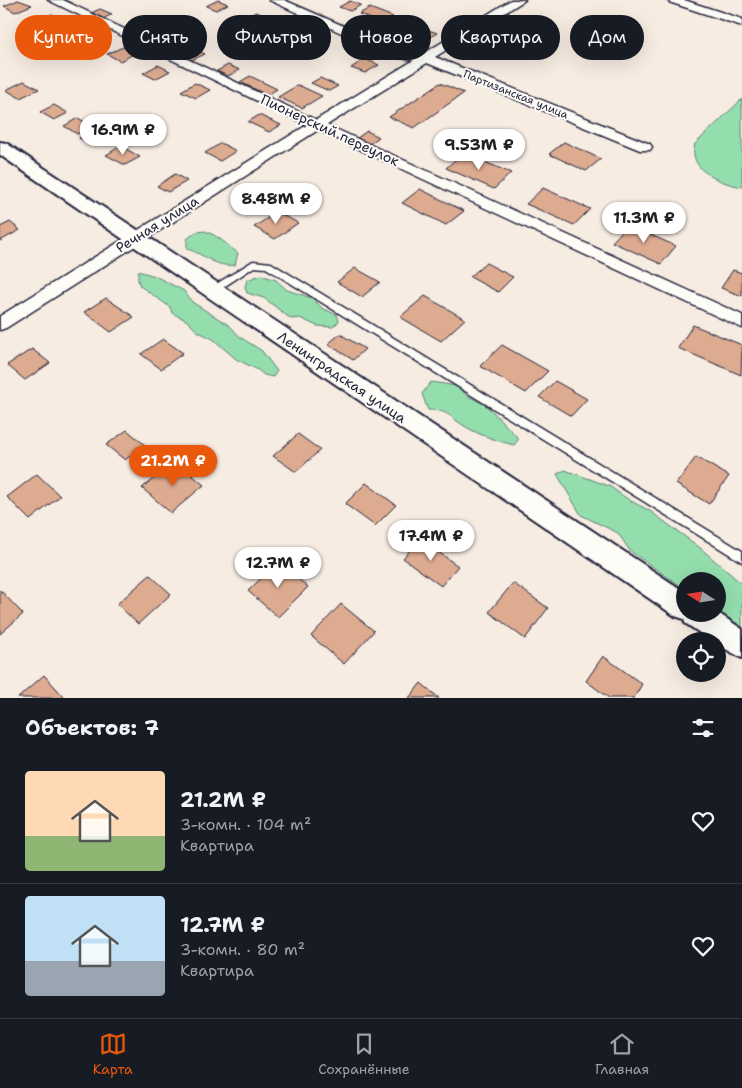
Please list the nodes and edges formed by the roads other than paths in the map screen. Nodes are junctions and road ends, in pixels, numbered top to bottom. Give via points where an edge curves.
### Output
1 (54, 0) edge
2 (275, 0) edge
3 (519, 0) edge
4 (673, 0) edge
5 (742, 23) edge
6 (341, 29) edge
7 (431, 54) edge
8 (422, 60) edge
9 (431, 60) edge
10 (317, 125) junction
11 (0, 147) edge
12 (645, 147) dead end
13 (135, 238) junction
14 (213, 290) junction
15 (742, 322) edge
16 (0, 324) edge
17 (742, 557) edge
18 (676, 601) edge
19 (707, 622) edge
20 (742, 646) edge

1 - 10 street, Пионерский переулок
2 - 6 street, Партизанская улица
3 - 7 street, Речная улица
4 - 5 street
8 - 10 street, Речная улица
9 - 12 street, Партизанская улица
10 - 13 street, Речная улица
10 - 15 street, Пионерский переулок
11 - 13 street, Ленинградская улица
13 - 14 street, Ленинградская улица
13 - 16 street, Речная улица
14 - 17 lane via 253,264 268,264
14 - 18 street, Ленинградская улица
19 - 20 street

